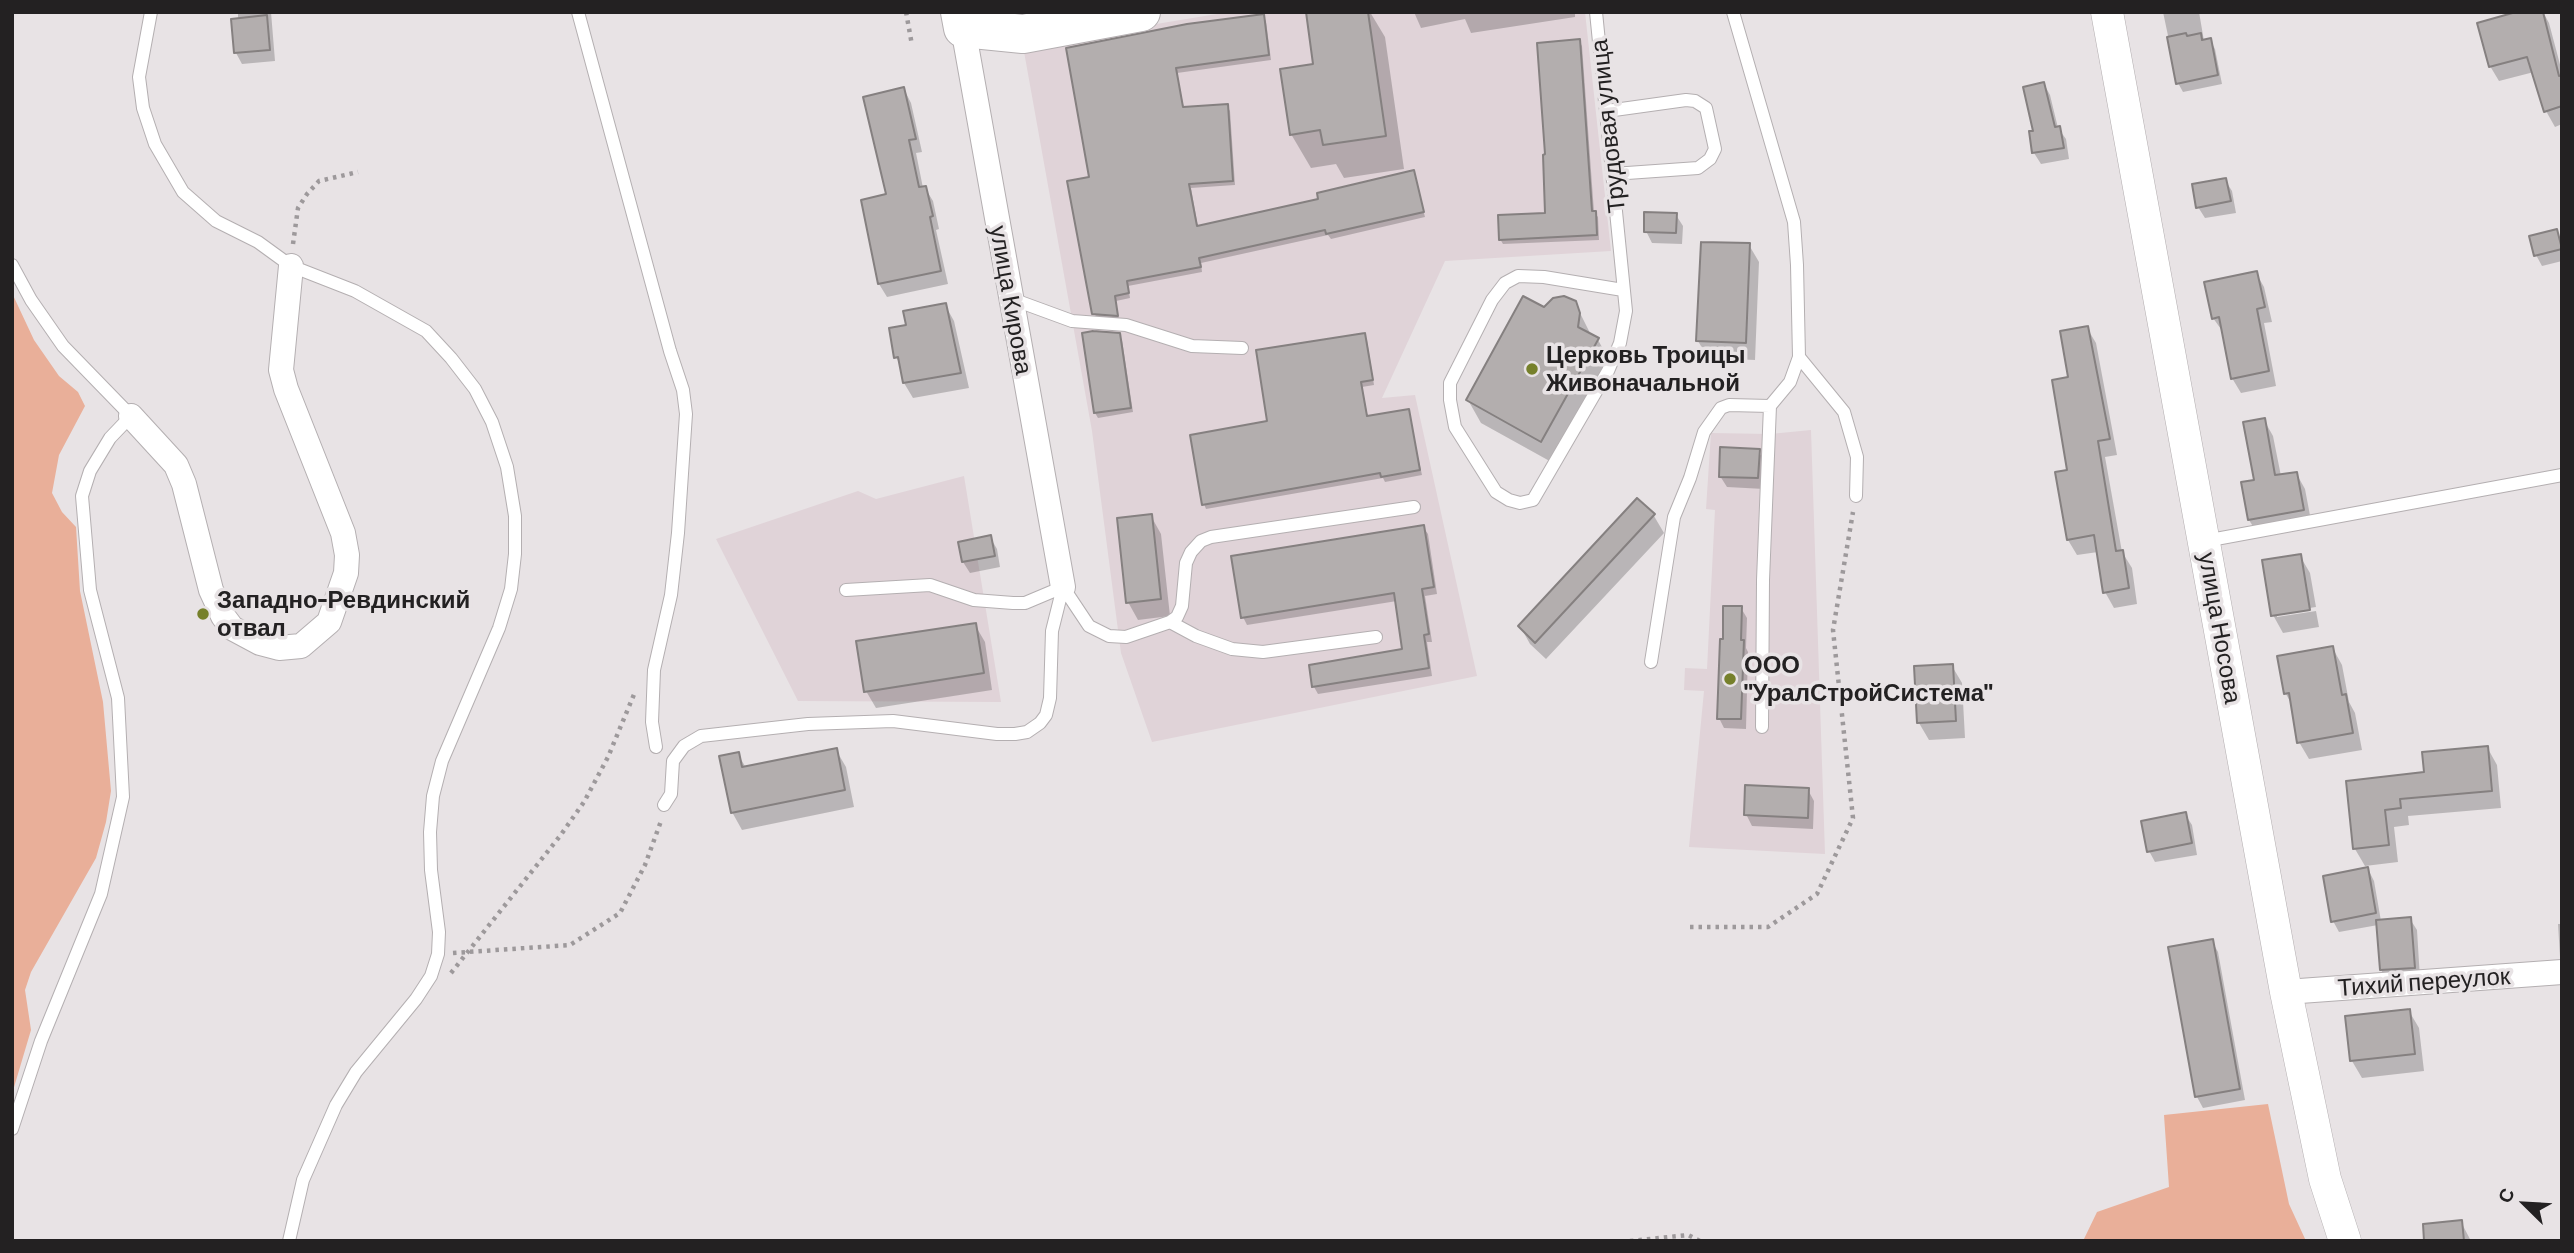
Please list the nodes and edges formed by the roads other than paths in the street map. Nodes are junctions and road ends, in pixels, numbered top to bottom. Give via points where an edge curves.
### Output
1 (151, 12) edge
2 (578, 12) edge
3 (1141, 12) edge
4 (1596, 12) edge
5 (1733, 12) edge
6 (2107, 12) edge
7 (961, 20) edge
8 (1606, 111) junction
9 (1613, 174) junction
10 (12, 265) edge
11 (291, 266) junction
12 (1623, 290) junction
13 (1011, 299) junction
14 (1242, 348) dead end
15 (1799, 357) junction
16 (1770, 405) junction
17 (131, 416) junction
18 (2562, 475) edge
19 (1856, 496) road end
20 (1414, 507) dead end
21 (2204, 541) junction
22 (1063, 587) junction
23 (846, 590) dead end
24 (1170, 622) junction
25 (1376, 636) dead end
26 (1651, 662) dead end
27 (1762, 727) dead end
28 (656, 747) dead end
29 (664, 805) road end
30 (2562, 972) edge
31 (2286, 992) junction
32 (12, 1129) edge
33 (289, 1241) edge
34 (2345, 1241) edge

1 - 11 lane via 139,77 155,144 183,192 216,220
2 - 28 lane via 686,414 671,595 651,699
3 - 7 main road via 1023,34
4 - 8 lane, Трудовая улица
5 - 15 lane via 1794,222
6 - 21 street, улица Носова
7 - 13 street, улица Кирова
8 - 9 lane, Трудовая улица
8 - 9 lane via 1695,102 1706,108 1715,149 1698,168
9 - 12 lane, Трудовая улица
10 - 17 lane via 63,346
11 - 17 street via 281,370 343,533 347,555 343,584 329,622 301,646 279,648 260,643 232,628 223,616 211,590 176,465
11 - 33 lane via 355,291 426,331 451,358 492,422 507,467 515,554 499,628 442,761 433,796 429,832 439,932 431,976 356,1072 337,1105 303,1180
12 - 12 lane, Трудовая улица via 1624,322 1608,371 1533,500 1509,500 1496,492 1455,427 1450,400 1450,383 1492,300 1518,276
13 - 14 lane via 1072,321 1126,325 1192,346
13 - 22 street, улица Кирова
15 - 16 lane via 1790,382
15 - 19 lane via 1844,412 1857,457
16 - 26 lane via 1721,408 1704,432 1674,517
16 - 27 lane
17 - 32 lane via 110,438 90,471 82,496 90,590 118,698 123,797 101,894 41,1041
18 - 21 lane
20 - 24 lane via 1200,541 1186,563 1182,606
21 - 31 street, улица Носова
22 - 23 lane via 1025,603 974,600 930,585
22 - 24 lane via 1089,626 1109,636 1126,638
22 - 29 lane via 1052,631 1048,707 1040,723 1027,732 997,734 893,721 808,724 701,736 684,746 673,761 671,794
24 - 25 lane via 1232,649 1263,652
30 - 31 street, Тихий переулок
31 - 34 street, улица Носова via 2322,1166

